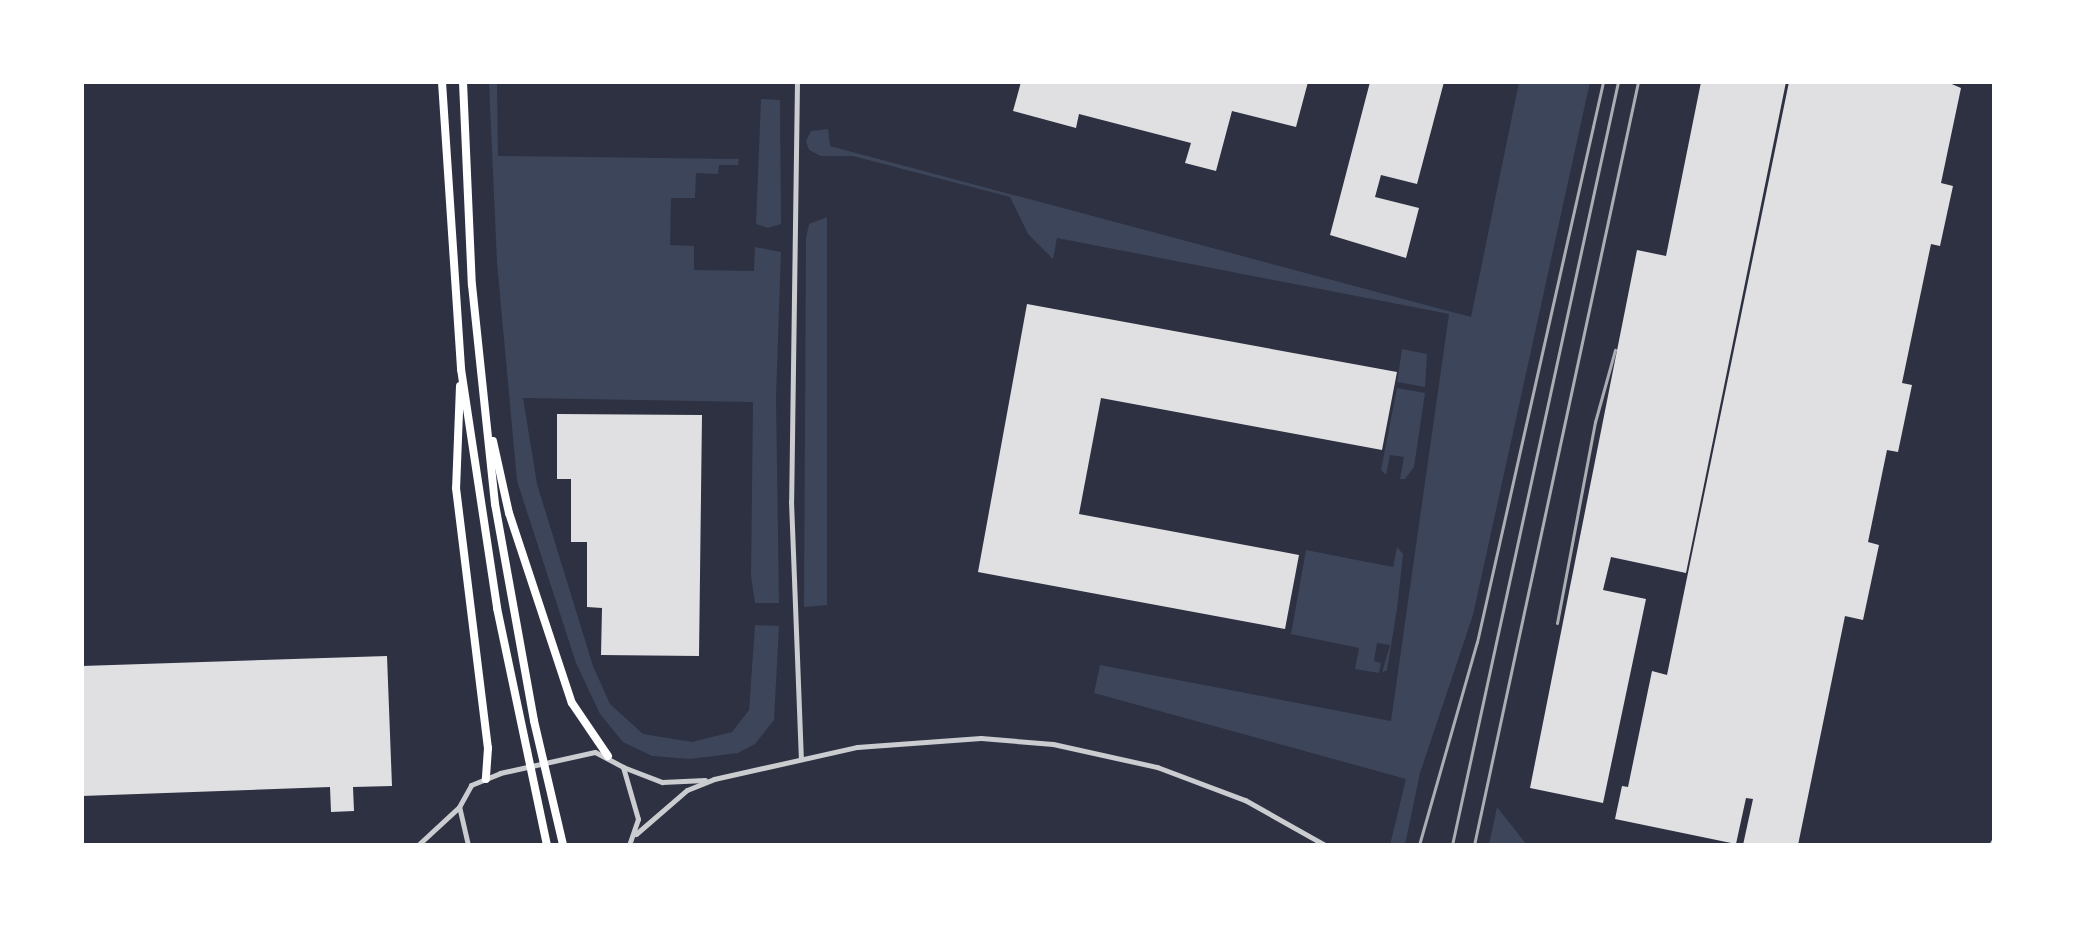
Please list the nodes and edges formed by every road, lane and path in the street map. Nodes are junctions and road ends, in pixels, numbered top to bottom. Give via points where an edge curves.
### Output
1 (442, 82) edge
2 (463, 82) edge
3 (797, 82) edge
4 (461, 369) junction
5 (483, 394) junction
6 (608, 756) junction
7 (801, 759) junction
8 (623, 767) junction
9 (486, 779) junction
10 (714, 779) junction
11 (459, 807) junction
12 (636, 834) junction
13 (418, 845) edge
14 (468, 845) edge
15 (547, 845) edge
16 (563, 845) edge
17 (629, 845) edge
18 (1325, 845) edge

1 - 4 highway
2 - 5 highway via 467,219
3 - 7 street via 791,501
4 - 9 highway via 456,488 488,748
4 - 15 highway via 499,621
5 - 6 highway via 509,513 572,703
5 - 16 highway via 511,606
6 - 8 street
6 - 9 street via 570,756
7 - 10 street
7 - 18 street via 887,742 948,738 1017,740 1097,752 1219,789
8 - 10 street via 662,782
8 - 12 street via 638,819
9 - 11 street via 471,785
10 - 12 street via 687,790
11 - 13 street
11 - 14 street
12 - 17 street

